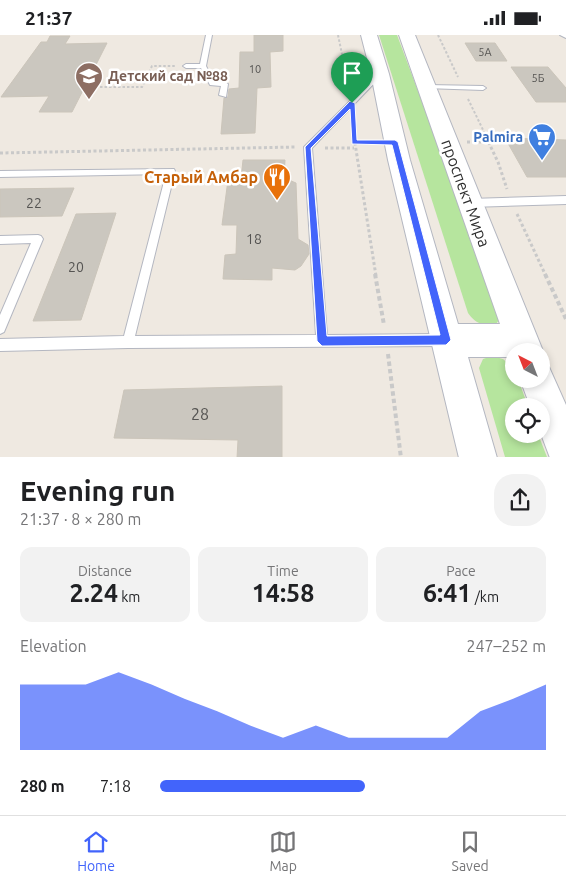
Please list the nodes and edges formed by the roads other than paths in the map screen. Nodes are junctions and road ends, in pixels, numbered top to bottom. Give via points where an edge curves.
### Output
1 (209, 35) edge
2 (369, 35) edge
3 (407, 35) edge
4 (186, 66) road end
5 (203, 66) junction
6 (380, 74) junction
7 (427, 87) junction
8 (483, 87) dead end
9 (223, 95) dead end
10 (0, 174) edge
11 (566, 200) edge
12 (469, 203) junction
13 (0, 240) edge
14 (0, 328) edge
15 (446, 340) junction
16 (322, 341) junction
17 (128, 342) junction
18 (523, 343) edge
19 (0, 345) edge
20 (505, 345) edge
21 (541, 388) edge
22 (566, 449) edge
23 (478, 457) edge

1 - 5 lane
2 - 6 main road
3 - 7 main road, проспект Мира
4 - 5 lane
5 - 9 lane via 212,84 224,84
6 - 15 main road
6 - 16 lane via 308,147
7 - 8 lane
7 - 12 main road, проспект Мира
10 - 17 lane via 171,171
11 - 12 lane
12 - 18 main road, проспект Мира
13 - 14 lane via 38,239
15 - 16 lane
15 - 20 main road
15 - 23 main road
16 - 17 lane
17 - 19 lane
21 - 22 main road

